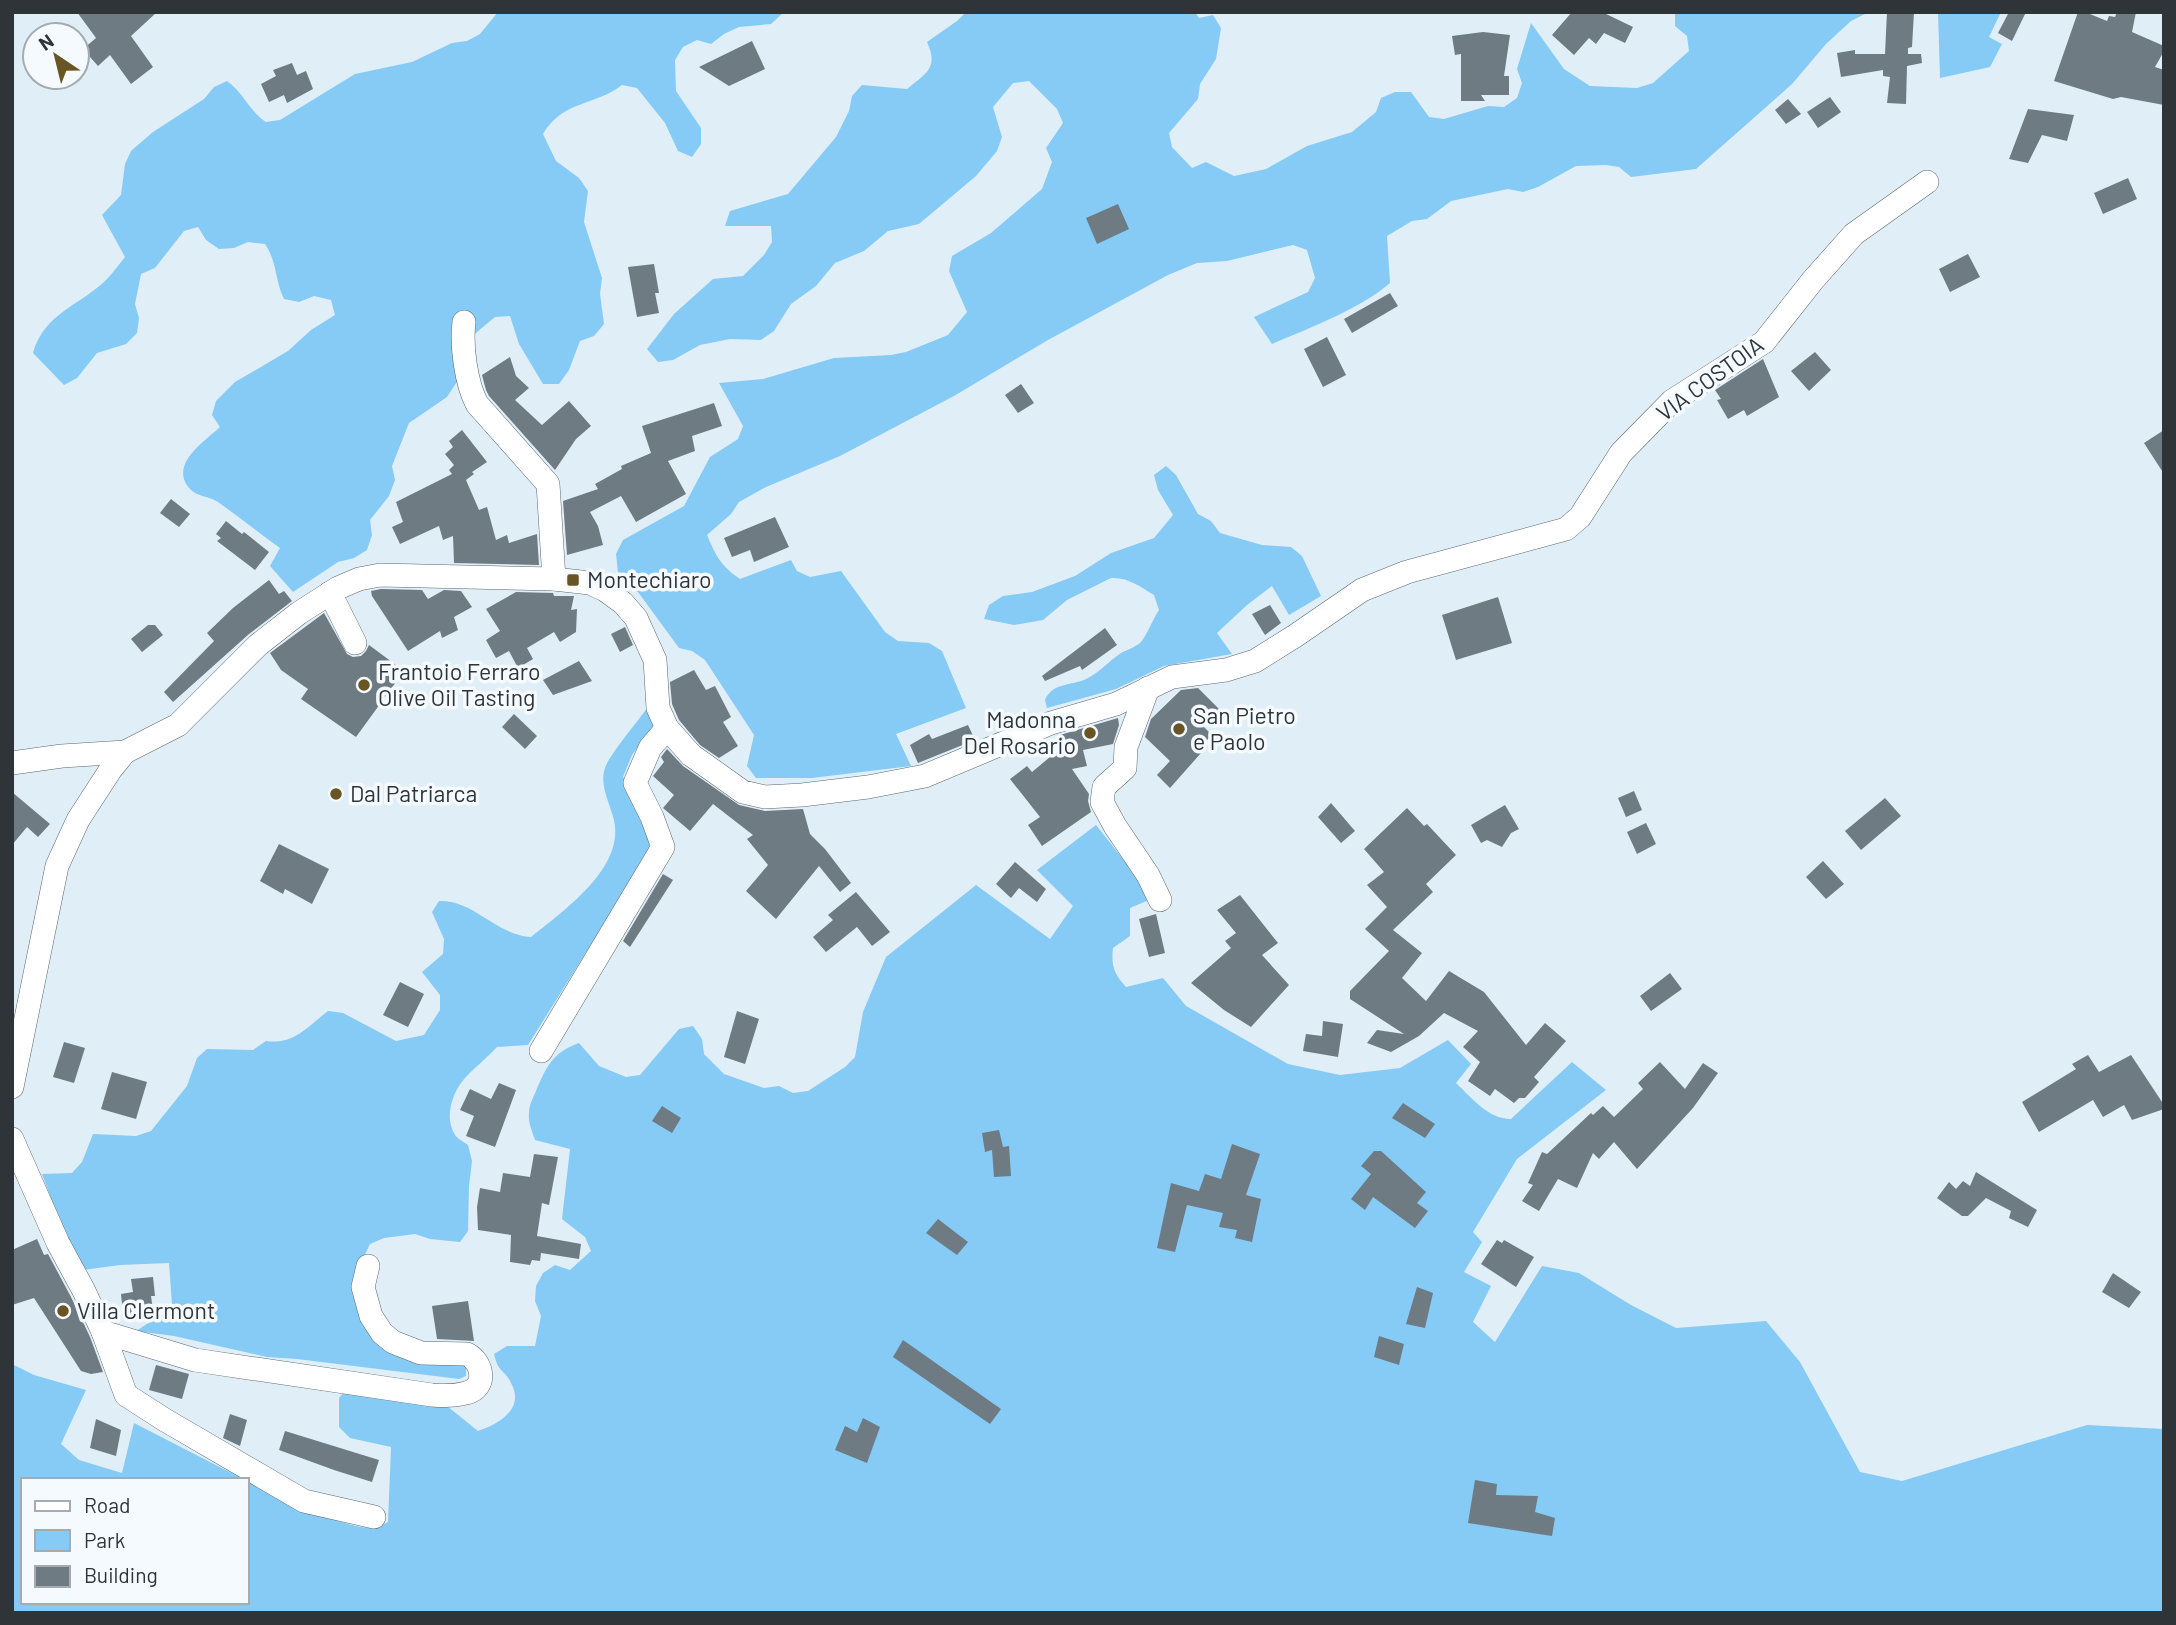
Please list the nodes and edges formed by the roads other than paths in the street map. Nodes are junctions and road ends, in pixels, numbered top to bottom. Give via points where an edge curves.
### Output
1 (1927, 182) dead end
2 (464, 322) dead end
3 (554, 579) junction
4 (330, 593) junction
5 (355, 643) dead end
6 (1149, 688) junction
7 (667, 728) junction
8 (125, 752) junction
9 (12, 763) edge
10 (1160, 900) dead end
11 (541, 1051) dead end
12 (12, 1087) edge
13 (12, 1139) edge
14 (368, 1266) dead end
15 (103, 1332) junction
16 (374, 1517) dead end

1 - 6 street, VIA COSTOIA via 1854,234 1764,342 1672,401 1621,453 1580,517 1566,530 1395,576 1362,590 1255,661 1172,677
2 - 3 street via 470,391 548,484
3 - 4 street via 380,575
3 - 7 street via 590,583 636,618 654,660 658,708
4 - 5 street
4 - 8 street via 258,645 178,725
6 - 7 street, VIA COSTOIA via 925,776 802,795 765,797 743,792 691,755
6 - 10 street via 1126,747 1125,768 1104,787 1102,802
7 - 11 street via 650,748 635,783 663,847
8 - 9 street
8 - 12 street via 78,820 57,866
13 - 15 street
14 - 15 street via 363,1287 371,1316 382,1333 421,1353 473,1357 481,1368 477,1387 444,1396 364,1386 195,1360
15 - 16 street via 126,1395 304,1501

